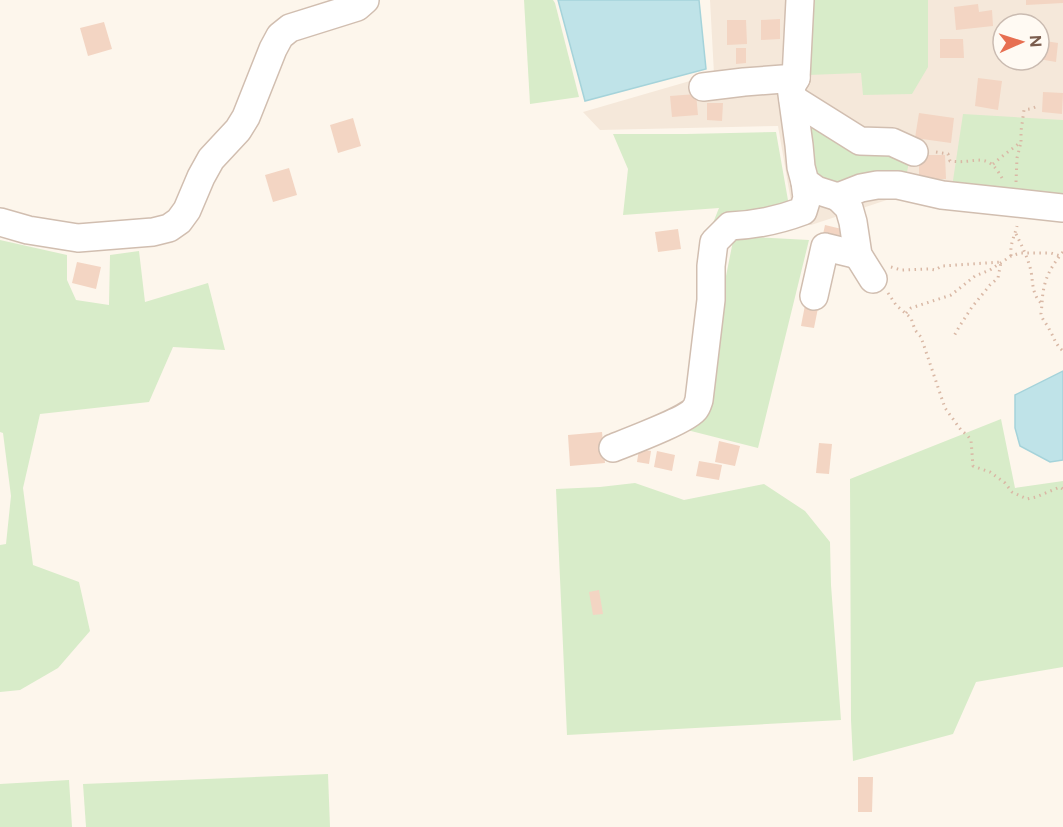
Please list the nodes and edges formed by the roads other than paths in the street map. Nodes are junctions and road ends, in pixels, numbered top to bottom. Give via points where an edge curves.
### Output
1 (365, 0) edge
2 (800, 0) edge
3 (703, 87) dead end
4 (794, 88) junction
5 (914, 152) road end
6 (805, 182) junction
7 (838, 197) junction
8 (1063, 208) edge
9 (0, 222) edge
10 (814, 296) dead end
11 (613, 448) dead end

1 - 9 street via 357,8 290,28 280,36 246,117 211,159 187,210 169,228 78,238
2 - 4 street
3 - 4 street via 744,82
4 - 5 street via 860,141 892,142
4 - 6 street
6 - 7 street
6 - 11 street via 807,198 803,211 783,219 730,226 714,242 711,300 695,410
7 - 8 street via 869,186 898,185 942,195
7 - 10 street via 849,208 865,267 825,246

